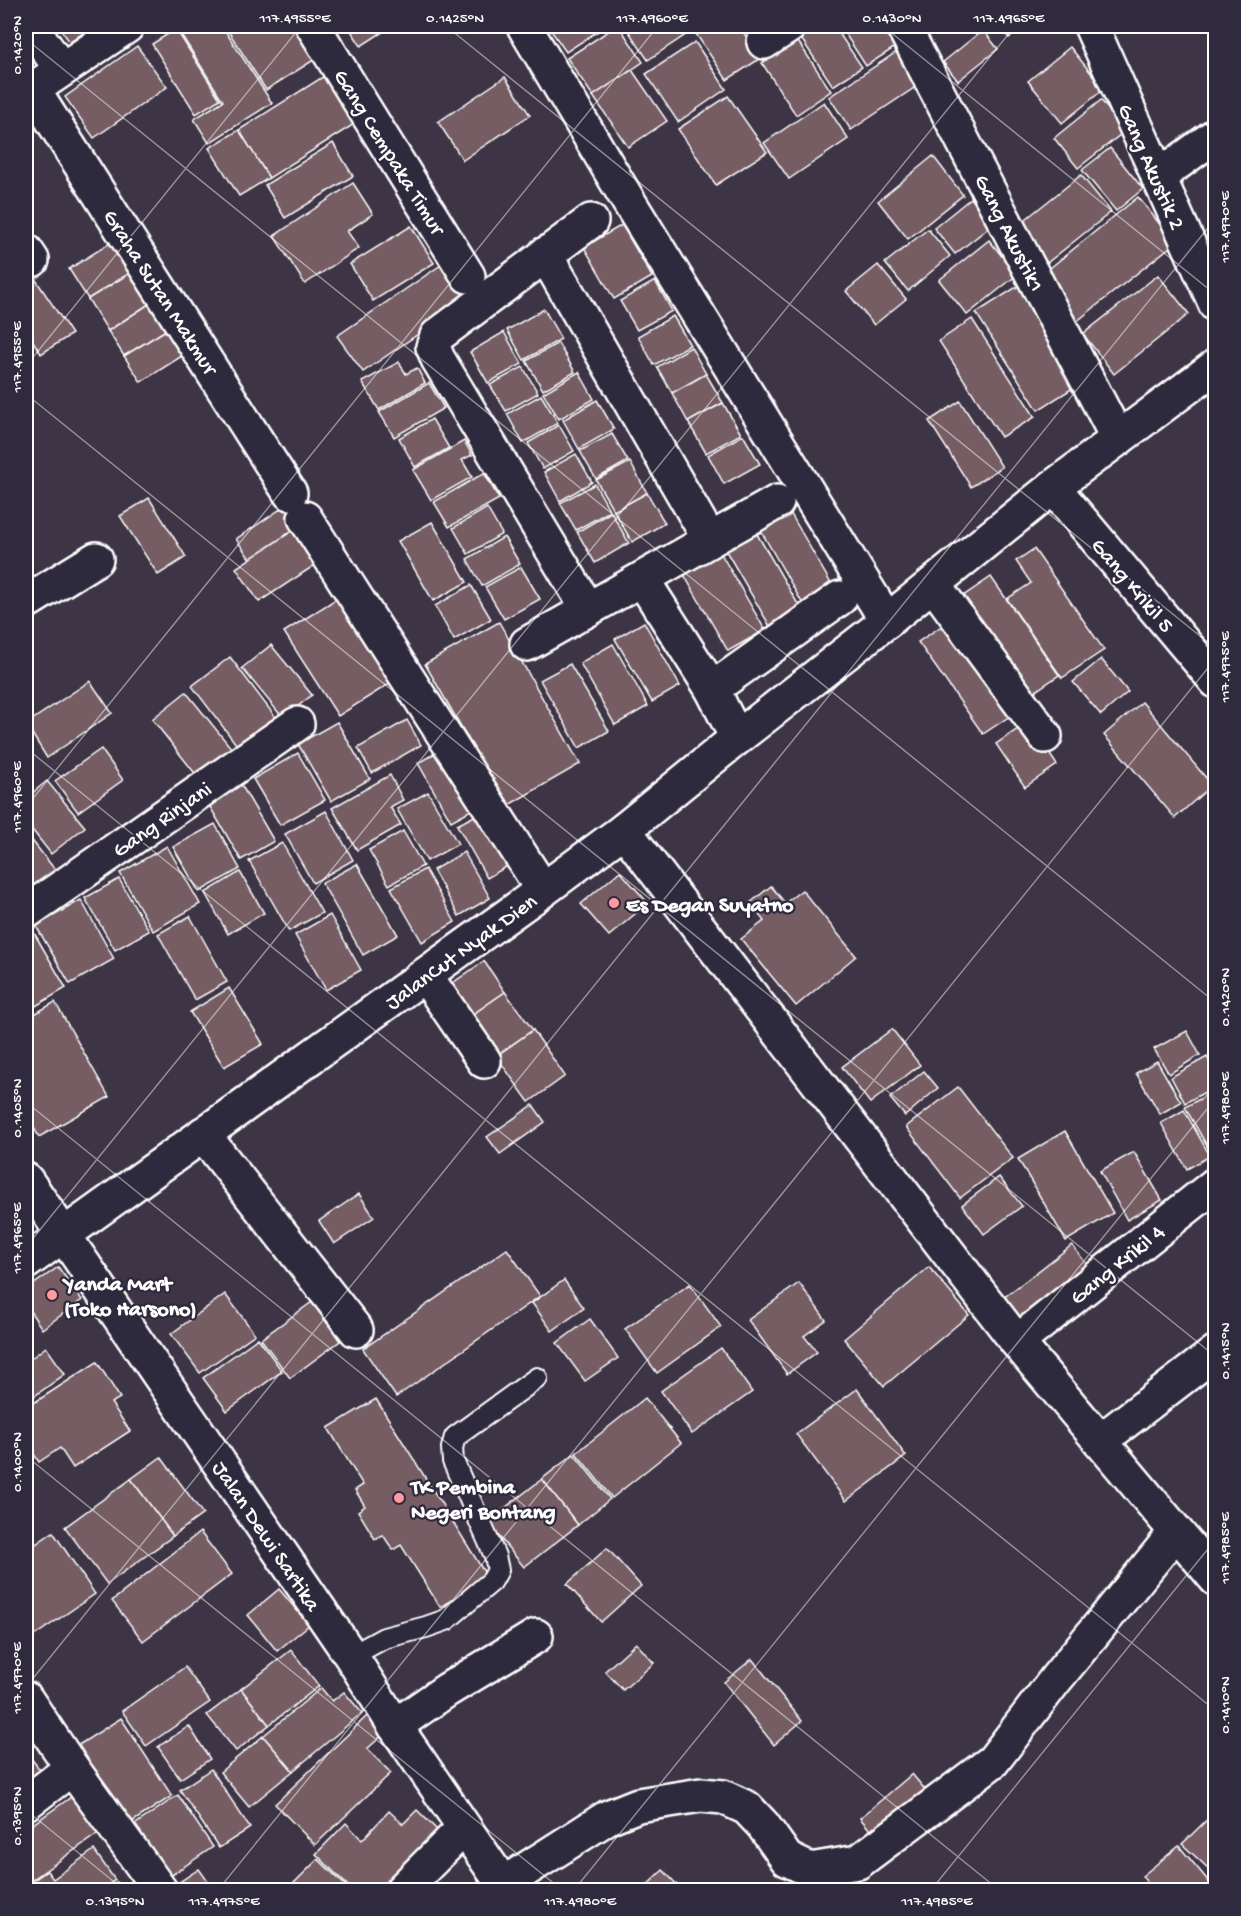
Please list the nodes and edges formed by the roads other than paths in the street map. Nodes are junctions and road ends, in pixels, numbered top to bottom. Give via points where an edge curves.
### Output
1 (31, 26) edge
2 (127, 26) edge
3 (313, 26) edge
4 (524, 26) edge
5 (903, 26) edge
6 (1091, 26) edge
7 (61, 69) junction
8 (29, 92) edge
9 (1215, 135) edge
10 (1158, 177) junction
11 (591, 222) dead end
12 (545, 254) junction
13 (468, 276) dead end
14 (1215, 306) edge
15 (1212, 377) edge
16 (1118, 439) junction
17 (1053, 487) junction
18 (777, 502) dead end
19 (710, 540) junction
20 (96, 559) dead end
21 (642, 579) junction
22 (933, 584) junction
23 (840, 598) dead end
24 (26, 602) edge
25 (588, 609) junction
26 (887, 621) junction
27 (527, 644) dead end
28 (1215, 681) edge
29 (712, 688) junction
30 (297, 724) dead end
31 (1045, 736) dead end
32 (737, 738) junction
33 (624, 830) junction
34 (543, 890) junction
35 (26, 912) edge
36 (424, 975) junction
37 (484, 1061) dead end
38 (203, 1134) junction
39 (26, 1180) edge
40 (1215, 1184) edge
41 (62, 1234) junction
42 (26, 1262) edge
43 (356, 1330) dead end
44 (1017, 1342) junction
45 (1215, 1352) edge
46 (537, 1378) dead end
47 (1100, 1441) junction
48 (1176, 1532) junction
49 (1215, 1579) edge
50 (536, 1636) dead end
51 (351, 1656) junction
52 (26, 1699) edge
53 (395, 1726) junction
54 (72, 1768) junction
55 (26, 1803) edge
56 (464, 1828) junction
57 (505, 1887) edge
58 (159, 1890) edge
59 (402, 1890) edge

1 - 7 street
2 - 7 street
3 - 13 street, Gang Cempaka Timur
4 - 26 street
5 - 16 street, Gang Akustik1
6 - 10 street, Gang Akustik 2
7 - 8 street
8 - 34 street, Graha Sutan Makmur
9 - 10 street
10 - 14 street, Gang Akustik 2
11 - 12 street
12 - 19 street
12 - 25 street via 437,336 433,347
15 - 16 street, JalanCut Nyak Dien
16 - 17 street, JalanCut Nyak Dien
17 - 22 street, JalanCut Nyak Dien
17 - 28 street, Gang Krikil 5
18 - 19 street
19 - 21 street
20 - 24 street
21 - 25 street
21 - 29 street
22 - 26 street, JalanCut Nyak Dien
22 - 31 street
23 - 29 street
25 - 27 street
26 - 32 street, JalanCut Nyak Dien
29 - 32 street
30 - 35 street, Gang Rinjani
32 - 33 street, JalanCut Nyak Dien
33 - 34 street, JalanCut Nyak Dien
33 - 44 street
34 - 36 street, JalanCut Nyak Dien
36 - 37 street
36 - 38 street, JalanCut Nyak Dien
38 - 41 street, JalanCut Nyak Dien
38 - 43 street
39 - 41 street, Jalan Dewi Sartika
40 - 44 street, Gang Krikil 4
41 - 42 street, JalanCut Nyak Dien
41 - 51 street, Jalan Dewi Sartika
44 - 47 street
45 - 47 street
46 - 51 lane via 455,1437 452,1448 453,1461 495,1556 498,1570 492,1581 446,1620 384,1638
47 - 48 street
48 - 49 street
48 - 57 street via 993,1761 858,1862 810,1870 787,1859 747,1808 723,1797 701,1795 638,1805 608,1817
50 - 53 street
51 - 53 street, Jalan Dewi Sartika
52 - 54 street
53 - 56 street, Jalan Dewi Sartika
54 - 55 street
54 - 58 street
56 - 57 street, Jalan Dewi Sartika
56 - 59 street

